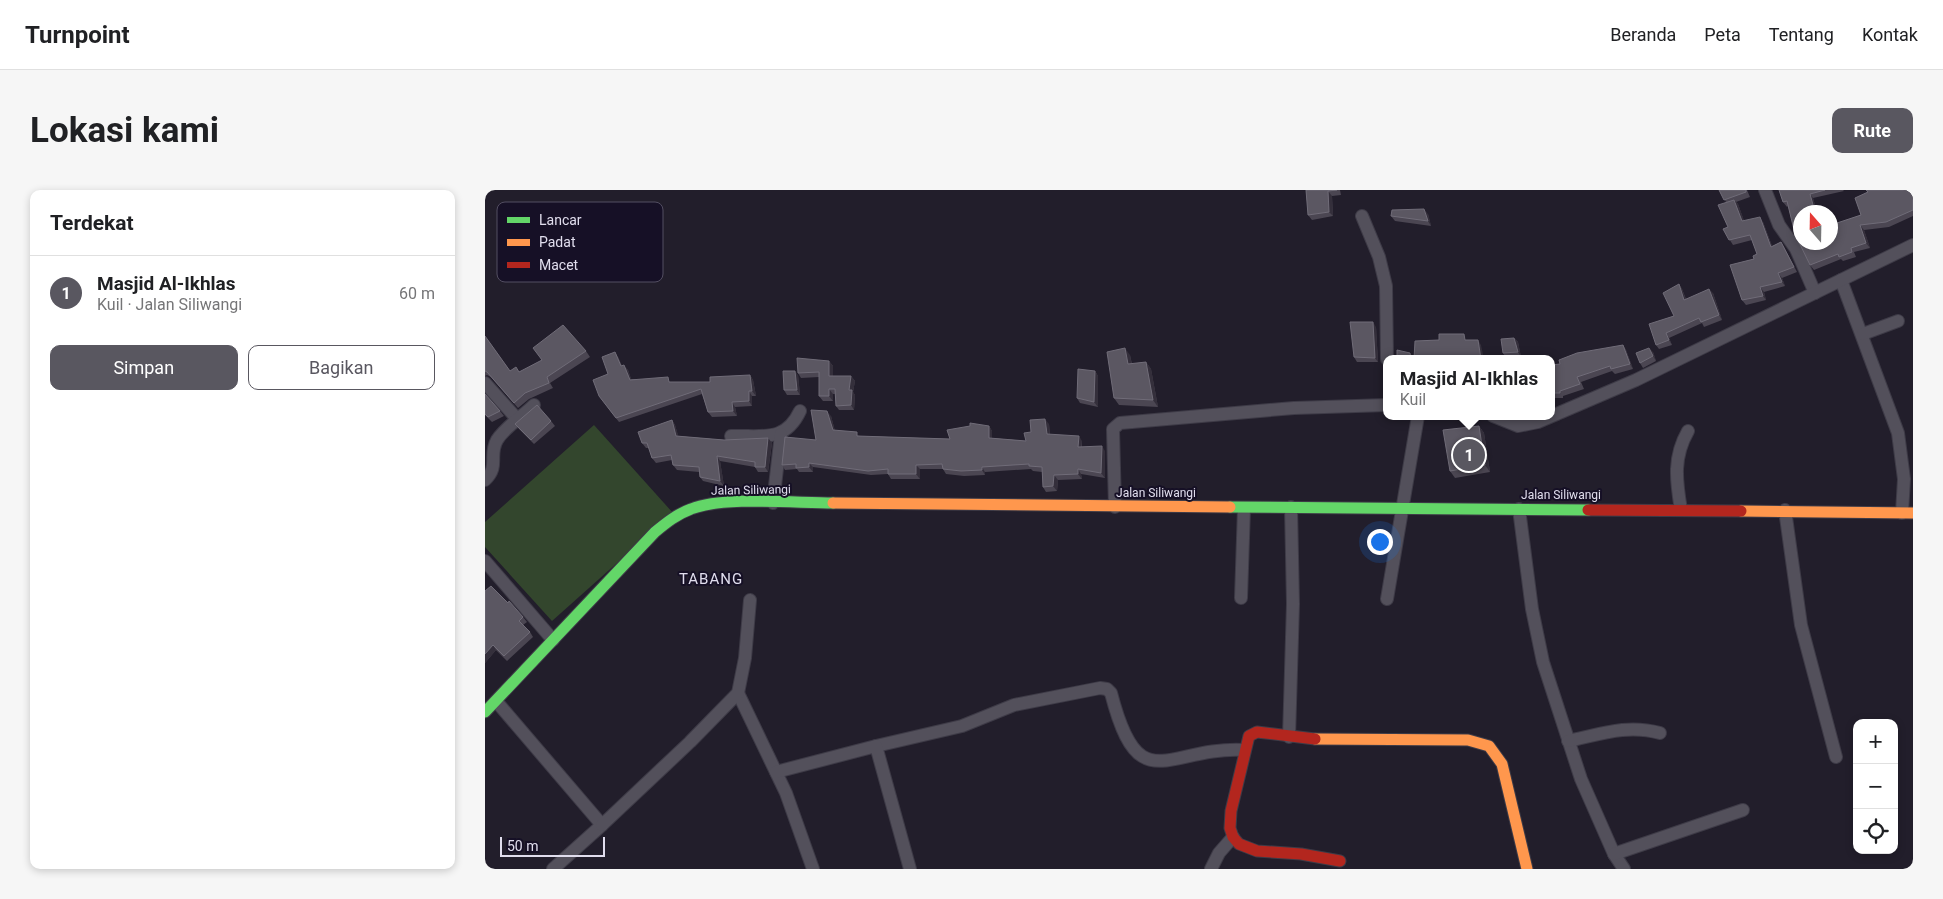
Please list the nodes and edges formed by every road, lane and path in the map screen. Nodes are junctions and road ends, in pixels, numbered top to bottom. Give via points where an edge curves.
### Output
1 (1765, 190) edge
2 (1362, 216) dead end
3 (1913, 245) edge
4 (1841, 280) junction
5 (1815, 293) junction
6 (1898, 321) dead end
7 (1863, 334) junction
8 (1387, 355) edge
9 (485, 383) edge
10 (1383, 404) edge
11 (535, 405) edge
12 (800, 411) dead end
13 (1555, 415) edge
14 (518, 420) junction
15 (1417, 420) edge
16 (1503, 420) edge
17 (1543, 420) edge
18 (1687, 431) dead end
19 (781, 434) junction
20 (731, 436) dead end
21 (485, 480) edge
22 (773, 503) junction
23 (1115, 507) junction
24 (1291, 507) junction
25 (1244, 508) junction
26 (1519, 508) junction
27 (1401, 509) junction
28 (1681, 510) junction
29 (1785, 510) junction
30 (1907, 513) edge
31 (485, 561) edge
32 (1241, 598) dead end
33 (1387, 599) dead end
34 (750, 600) dead end
35 (553, 640) junction
36 (738, 693) junction
37 (496, 701) junction
38 (485, 712) edge
39 (1660, 733) dead end
40 (1289, 737) junction
41 (1568, 741) junction
42 (876, 746) junction
43 (1244, 750) junction
44 (1836, 757) dead end
45 (776, 772) junction
46 (1743, 810) dead end
47 (602, 825) junction
48 (1233, 837) junction
49 (1615, 854) junction
50 (1341, 861) dead end
51 (553, 869) edge
52 (813, 869) edge
53 (910, 869) edge
54 (1211, 869) edge
55 (1527, 869) edge
56 (1624, 869) edge

1 - 5 street via 1779,225 1796,249
2 - 8 street via 1379,257 1386,286
3 - 4 street
4 - 5 street
4 - 7 street
5 - 13 street via 1636,380
6 - 7 street
7 - 30 street via 1898,433
9 - 14 street
10 - 23 street via 1294,408 1120,423 1113,429
11 - 14 street
12 - 19 street via 793,424
14 - 21 street via 498,438 494,446 494,468
15 - 27 street
16 - 17 street via 1518,426
18 - 28 street via 1677,459 1676,480
19 - 20 street
19 - 22 street
22 - 23 main road, Jalan Siliwangi
22 - 35 main road, Jalan Siliwangi via 717,502 692,507 673,517
23 - 25 main road, Jalan Siliwangi
24 - 25 main road, Jalan Siliwangi
24 - 27 main road, Jalan Siliwangi
24 - 40 street via 1293,604
25 - 32 street
26 - 27 main road, Jalan Siliwangi
26 - 28 main road, Jalan Siliwangi
26 - 41 street via 1531,609
27 - 33 street
28 - 29 main road, Jalan Siliwangi
29 - 30 main road, Jalan Siliwangi
29 - 44 street via 1801,625
31 - 35 street
34 - 36 street
35 - 37 main road, Jalan Siliwangi
36 - 45 street
36 - 47 street
37 - 38 main road, Jalan Siliwangi
37 - 47 street
39 - 41 street via 1626,728
40 - 43 main road via 1257,732 1249,736
40 - 55 main road via 1468,740 1488,745 1502,764
41 - 49 street via 1581,779
42 - 43 street via 962,726 1014,706 1100,688 1111,693 1132,749 1145,758 1171,762 1215,751
42 - 45 street
42 - 53 street
43 - 48 main road via 1231,811
45 - 52 street
46 - 49 street
47 - 51 street
48 - 50 main road via 1239,844 1257,851
48 - 54 street
49 - 56 street

